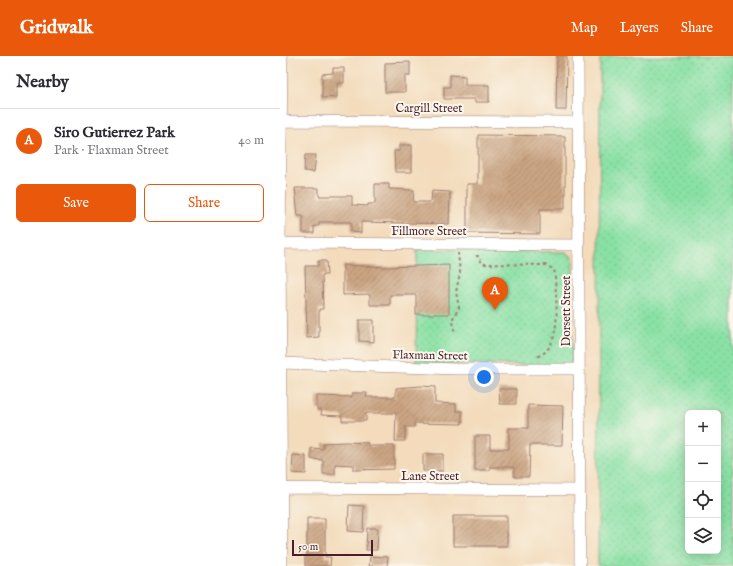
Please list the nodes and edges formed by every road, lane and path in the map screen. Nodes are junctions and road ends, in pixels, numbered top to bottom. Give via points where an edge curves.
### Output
1 (282, 56) edge
2 (578, 56) edge
3 (281, 121) edge
4 (578, 122) junction
5 (280, 243) edge
6 (458, 244) junction
7 (578, 245) junction
8 (458, 256) junction
9 (465, 256) dead end
10 (472, 256) dead end
11 (454, 331) dead end
12 (532, 358) dead end
13 (280, 363) edge
14 (579, 369) junction
15 (281, 488) edge
16 (580, 490) junction
17 (282, 566) edge
18 (580, 566) edge

1 - 3 street
2 - 4 street, Dorsett Street
3 - 4 street, Cargill Street
3 - 5 street
4 - 7 street, Dorsett Street
5 - 6 street, Fillmore Street
5 - 13 street
6 - 7 street, Fillmore Street
6 - 8 path
7 - 14 street, Dorsett Street
8 - 9 path
8 - 11 path via 460,273 456,292 460,308 453,318
10 - 12 path via 478,256 485,264 545,264 553,269 554,341 544,353
13 - 14 street, Flaxman Street via 457,369
13 - 15 street
14 - 16 street, Dorsett Street
15 - 16 street, Lane Street
15 - 17 street
16 - 18 street, Dorsett Street

